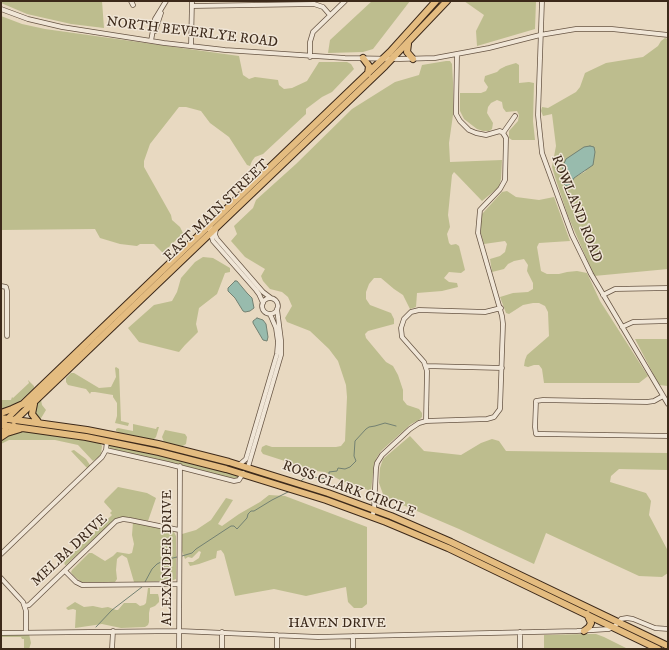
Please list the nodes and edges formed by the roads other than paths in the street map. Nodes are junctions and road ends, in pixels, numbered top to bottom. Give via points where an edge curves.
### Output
1 (166, 1) edge
2 (192, 1) edge
3 (345, 1) edge
4 (436, 1) edge
5 (446, 1) edge
6 (542, 1) edge
7 (192, 6) junction
8 (1, 9) edge
9 (330, 15) junction
10 (668, 34) edge
11 (540, 35) junction
12 (152, 41) junction
13 (408, 44) junction
14 (191, 46) junction
15 (457, 55) junction
16 (310, 57) junction
17 (363, 58) junction
18 (384, 59) junction
19 (393, 59) junction
20 (413, 59) junction
21 (368, 74) junction
22 (515, 116) dead end
23 (504, 133) junction
24 (211, 223) junction
25 (216, 229) junction
26 (210, 235) junction
27 (204, 240) junction
28 (213, 241) junction
29 (1, 286) edge
30 (668, 288) edge
31 (603, 295) junction
32 (271, 298) junction
33 (263, 303) junction
34 (501, 308) junction
35 (277, 309) junction
36 (270, 314) junction
37 (668, 321) edge
38 (622, 327) junction
39 (7, 336) dead end
40 (426, 366) junction
41 (502, 368) junction
42 (663, 396) junction
43 (23, 404) junction
44 (34, 404) junction
45 (668, 404) edge
46 (1, 413) edge
47 (4, 418) edge
48 (15, 420) junction
49 (426, 421) junction
50 (40, 423) junction
51 (1, 425) edge
52 (9, 426) junction
53 (25, 428) junction
54 (1, 433) edge
55 (109, 434) junction
56 (668, 436) edge
57 (1, 437) edge
58 (108, 441) junction
59 (106, 450) junction
60 (239, 465) junction
61 (180, 466) junction
62 (250, 468) junction
63 (235, 471) junction
64 (243, 473) junction
65 (374, 510) junction
66 (372, 516) junction
67 (179, 530) junction
68 (429, 532) junction
69 (426, 539) junction
70 (1, 554) edge
71 (65, 571) junction
72 (1, 578) edge
73 (531, 580) junction
74 (179, 584) junction
75 (528, 586) junction
76 (25, 606) junction
77 (587, 614) junction
78 (618, 621) junction
79 (614, 627) junction
80 (668, 629) edge
81 (179, 630) junction
82 (113, 631) junction
83 (584, 631) junction
84 (26, 632) junction
85 (222, 632) junction
86 (520, 632) junction
87 (1, 633) edge
88 (277, 635) junction
89 (353, 636) junction
90 (668, 646) edge
91 (112, 649) edge
92 (179, 649) edge
93 (222, 649) edge
94 (277, 649) edge
95 (353, 649) edge
96 (520, 649) edge
97 (658, 649) edge

1 - 12 street via 153,24
2 - 7 street
3 - 9 street
4 - 18 highway, EAST MAIN STREET
5 - 13 highway, EAST MAIN STREET
6 - 11 street, ROWLAND ROAD
7 - 9 street via 314,4 323,7
7 - 14 street
8 - 12 street, NORTH BEVERLYE ROAD via 57,26
9 - 16 street via 313,32
10 - 11 street, NORTH BEVERLYE ROAD via 589,28
11 - 15 street, NORTH BEVERLYE ROAD
11 - 31 street, ROWLAND ROAD via 538,115 542,153 572,235
12 - 14 street, NORTH BEVERLYE ROAD
13 - 19 highway, EAST MAIN STREET
13 - 20 highway via 407,52
14 - 16 street, NORTH BEVERLYE ROAD
15 - 20 street, NORTH BEVERLYE ROAD
15 - 23 street via 456,111 460,121 476,133
16 - 17 street, NORTH BEVERLYE ROAD
17 - 18 street, NORTH BEVERLYE ROAD
17 - 21 highway via 369,66
18 - 19 street, NORTH BEVERLYE ROAD
18 - 21 highway, EAST MAIN STREET
19 - 20 street, NORTH BEVERLYE ROAD
19 - 25 highway, EAST MAIN STREET
21 - 24 highway, EAST MAIN STREET
22 - 23 street
23 - 34 street via 504,180 500,189 480,210 478,233
24 - 26 street
24 - 43 highway, EAST MAIN STREET
25 - 26 highway, EAST MAIN STREET
25 - 32 street via 217,239
26 - 27 highway, EAST MAIN STREET
26 - 28 street
27 - 28 street
27 - 44 highway, EAST MAIN STREET
28 - 33 street via 260,294
29 - 39 street via 6,287 7,291
30 - 31 street via 615,289
31 - 38 street, ROWLAND ROAD
32 - 33 street
32 - 35 street via 277,302
33 - 36 street via 263,310
34 - 40 street via 485,312 419,310 408,315 401,324 402,337
34 - 41 street via 504,324
35 - 36 street
35 - 62 street via 281,340 279,364
36 - 60 street via 276,328 277,354 246,459
37 - 38 street via 633,322
38 - 42 street, ROWLAND ROAD
40 - 41 street
40 - 49 street
41 - 49 street via 501,407 494,416 485,420
42 - 45 street, ROWLAND ROAD
42 - 56 street via 647,402 536,401 535,427 536,434
43 - 46 highway
43 - 47 main road, EAST MAIN STREET
44 - 48 highway, EAST MAIN STREET
44 - 50 highway via 32,414
47 - 48 highway, ROSS CLARK CIRCLE
47 - 51 main road, EAST MAIN STREET
48 - 50 highway, ROSS CLARK CIRCLE
48 - 52 highway, EAST MAIN STREET
49 - 65 street via 410,429 380,458 376,468
50 - 55 highway, ROSS CLARK CIRCLE
51 - 52 highway, ROSS CLARK CIRCLE
52 - 53 highway, ROSS CLARK CIRCLE
52 - 54 main road, EAST MAIN STREET
53 - 57 highway
53 - 58 highway, ROSS CLARK CIRCLE
55 - 58 highway
55 - 60 highway, ROSS CLARK CIRCLE
58 - 59 street
58 - 63 highway, ROSS CLARK CIRCLE
59 - 61 street
59 - 70 street via 97,463
60 - 62 highway, ROSS CLARK CIRCLE
61 - 64 street via 234,481 239,480
61 - 67 street, ALEXANDER DRIVE
62 - 63 highway
62 - 64 highway
62 - 65 highway, ROSS CLARK CIRCLE
63 - 64 highway, ROSS CLARK CIRCLE
64 - 66 highway, ROSS CLARK CIRCLE
65 - 66 street
65 - 68 highway, ROSS CLARK CIRCLE
66 - 69 highway, ROSS CLARK CIRCLE
67 - 71 street, MELBA DRIVE via 119,520
67 - 74 street, ALEXANDER DRIVE
68 - 69 highway
68 - 73 highway, ROSS CLARK CIRCLE
69 - 75 highway, ROSS CLARK CIRCLE
71 - 74 street via 82,585
71 - 76 street, MELBA DRIVE
72 - 76 street
73 - 75 highway
73 - 78 highway, ROSS CLARK CIRCLE
74 - 81 street, ALEXANDER DRIVE
75 - 77 highway, ROSS CLARK CIRCLE
76 - 84 street
77 - 79 highway, ROSS CLARK CIRCLE
77 - 83 highway via 591,623
78 - 79 street
78 - 80 street via 631,618 655,628
78 - 90 highway, ROSS CLARK CIRCLE
79 - 83 street, HAVEN DRIVE
79 - 97 highway, ROSS CLARK CIRCLE
81 - 82 street, HAVEN DRIVE
81 - 85 street, HAVEN DRIVE
81 - 92 street, ALEXANDER DRIVE
82 - 84 street, HAVEN DRIVE
82 - 91 street
83 - 86 street, HAVEN DRIVE
84 - 87 street, HAVEN DRIVE
85 - 88 street, HAVEN DRIVE
85 - 93 street
86 - 89 street, HAVEN DRIVE
86 - 96 street
88 - 89 street, HAVEN DRIVE
88 - 94 street
89 - 95 street

